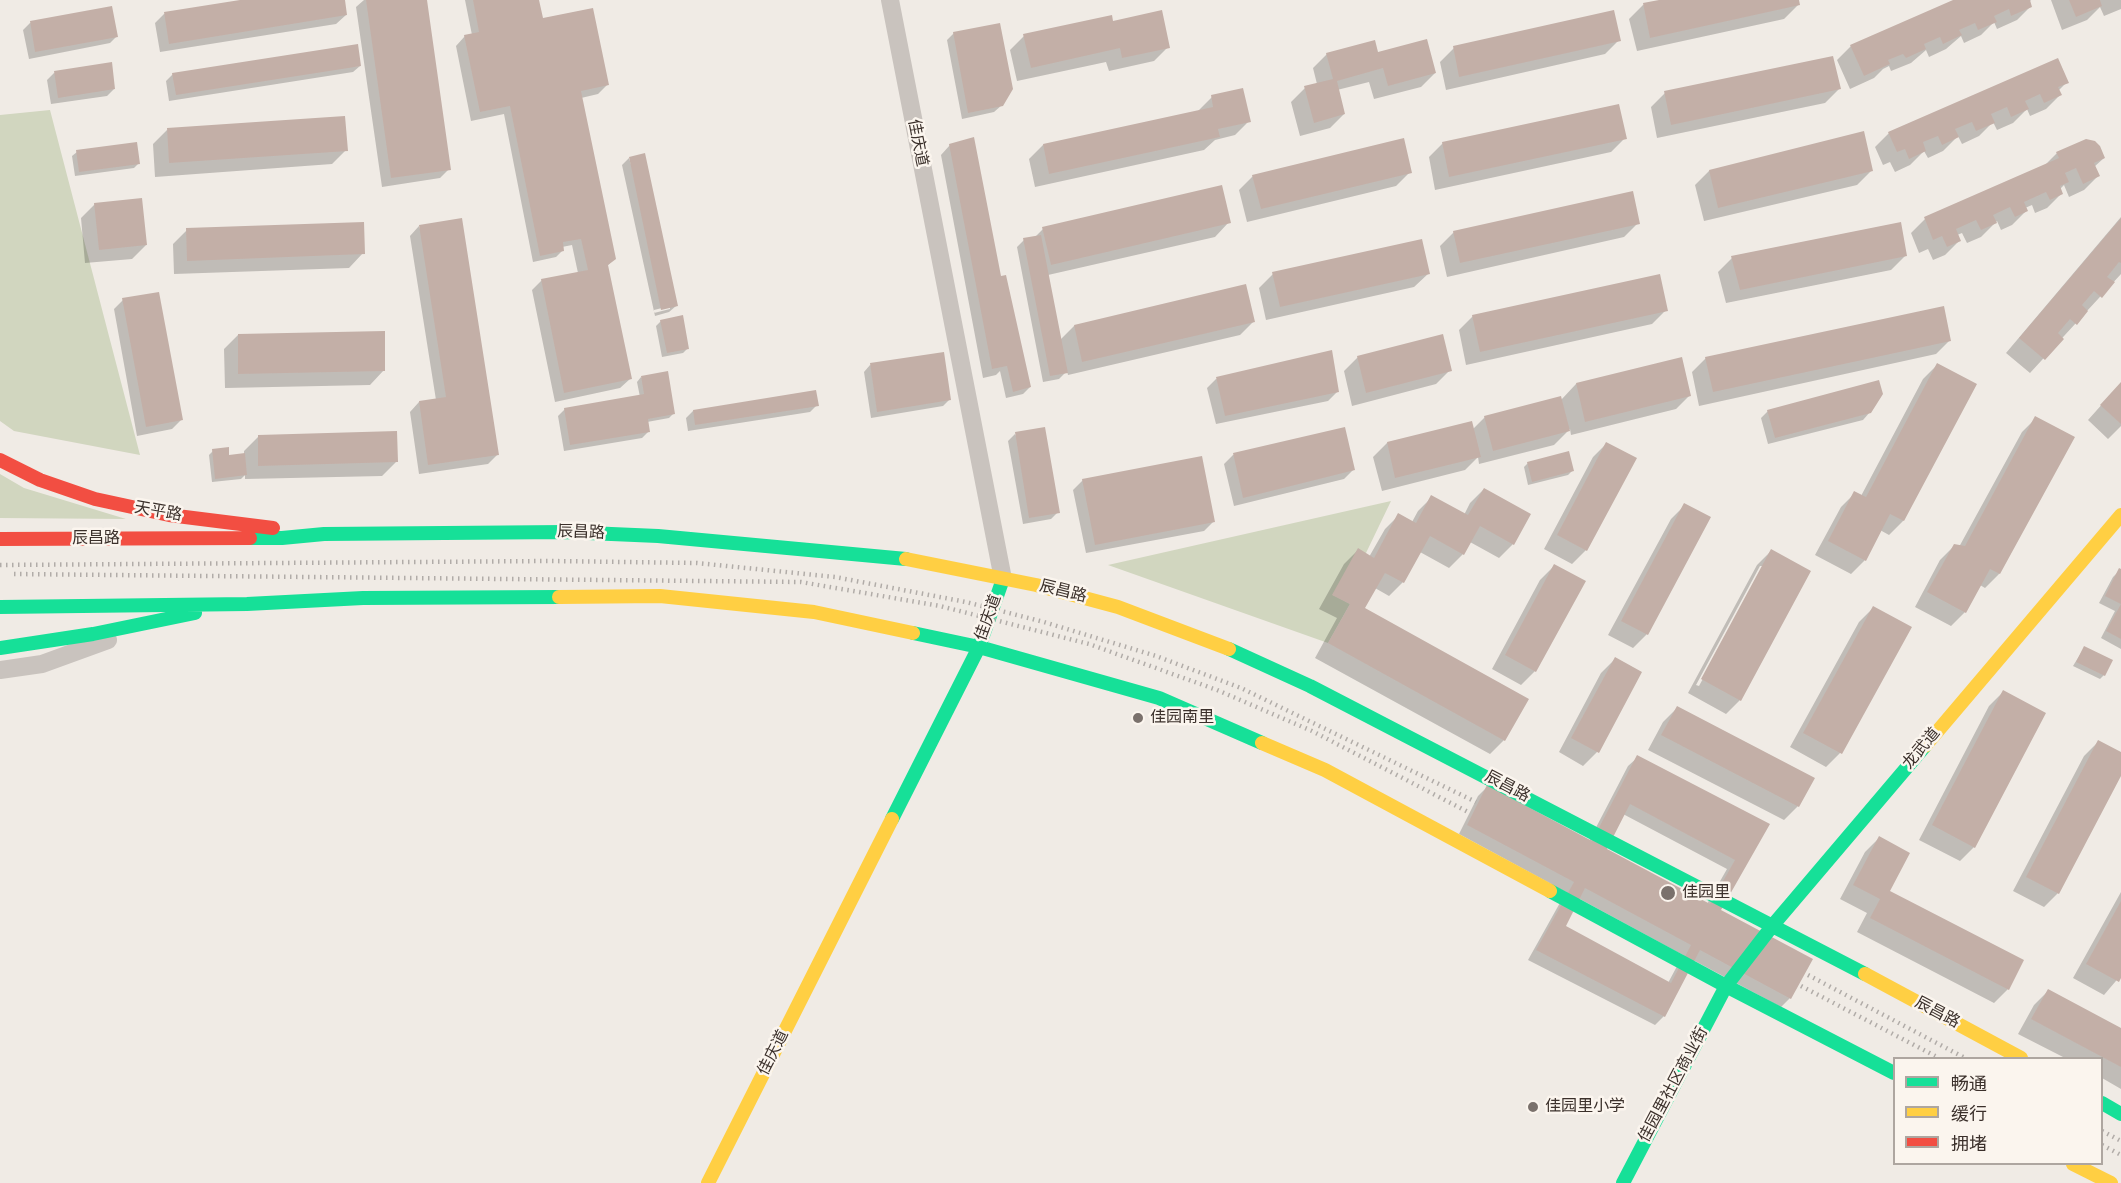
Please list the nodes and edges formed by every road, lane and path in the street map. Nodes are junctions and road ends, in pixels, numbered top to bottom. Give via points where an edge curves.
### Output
1 (890, 0) edge
2 (0, 460) edge
3 (2121, 515) edge
4 (324, 534) junction
5 (0, 539) edge
6 (1003, 579) junction
7 (247, 604) junction
8 (0, 606) edge
9 (167, 618) junction
10 (979, 646) junction
11 (0, 648) edge
12 (0, 670) edge
13 (1773, 924) junction
14 (1726, 986) junction
15 (2017, 1057) edge
16 (1893, 1072) edge
17 (2103, 1104) edge
18 (2121, 1114) edge
19 (2075, 1165) edge
20 (708, 1183) edge
21 (1623, 1183) edge
22 (2111, 1183) edge

1 - 6 street, 佳庆道
2 - 4 main road, 天平路 via 40,480 133,508
3 - 13 main road, 龙武道
4 - 5 main road, 辰昌路 via 282,538
4 - 6 main road, 辰昌路 via 565,532 658,536 920,560
6 - 10 main road, 佳庆道
6 - 13 main road, 辰昌路 via 1118,607 1232,650 1417,740
7 - 8 main road
7 - 9 main road
7 - 10 main road via 363,598 660,596 814,612
9 - 11 main road
9 - 12 street via 42,664
10 - 14 main road via 1160,698 1249,736 1335,776
10 - 20 main road, 佳庆道
13 - 14 main road, 龙武道
13 - 15 main road, 辰昌路
14 - 16 main road
14 - 21 main road, 佳园里社区商业街
17 - 18 main road
19 - 22 main road

